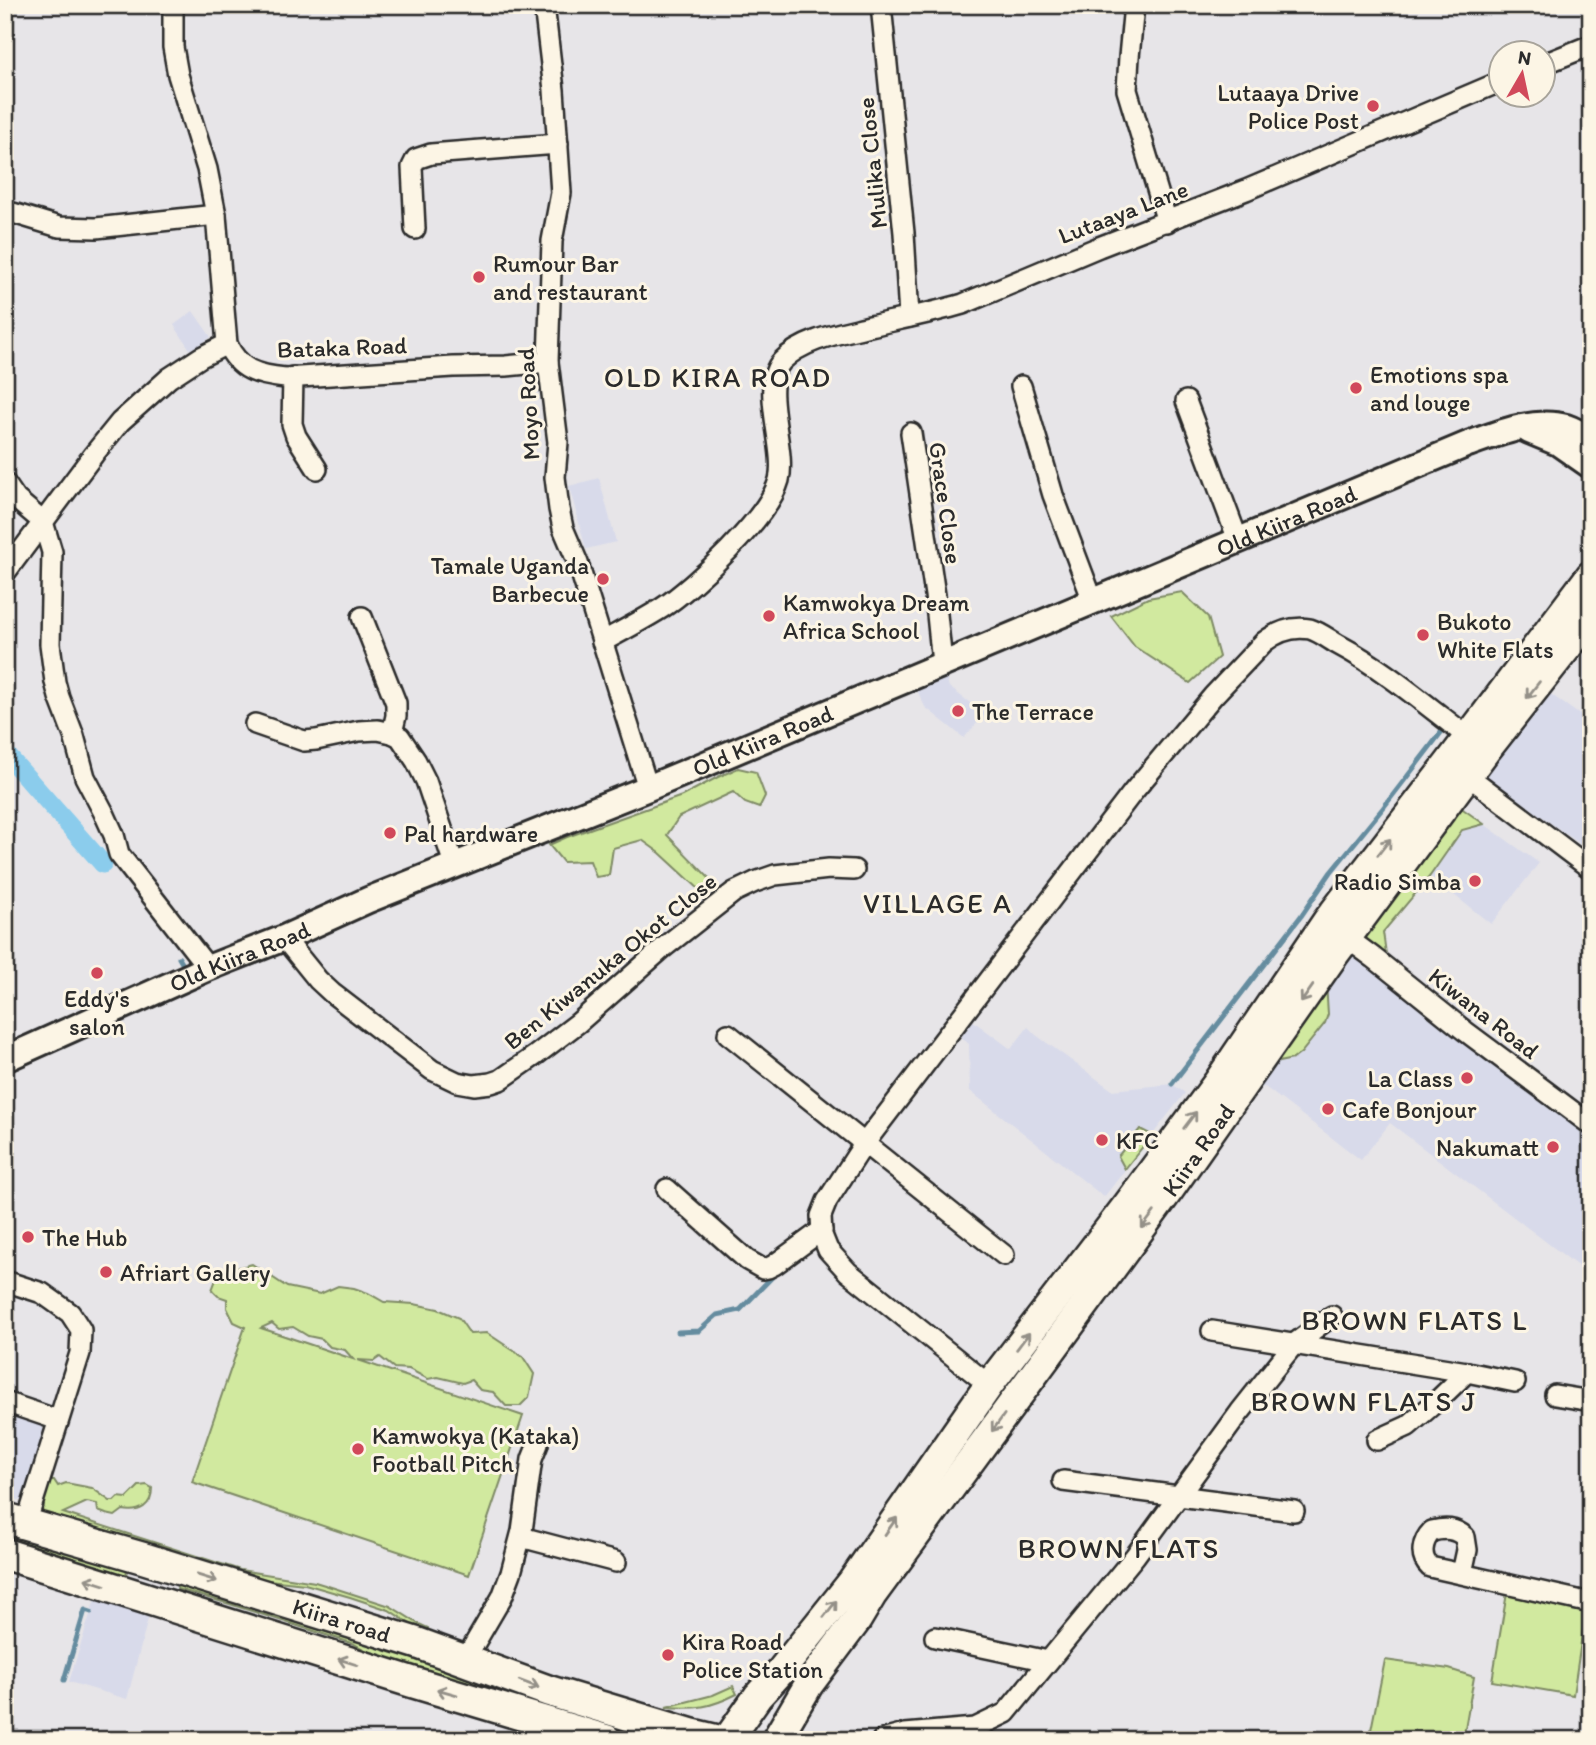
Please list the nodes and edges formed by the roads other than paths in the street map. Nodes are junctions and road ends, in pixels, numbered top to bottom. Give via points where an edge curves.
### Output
1 (173, 5) edge
2 (544, 5) edge
3 (881, 5) edge
4 (1134, 5) edge
5 (1591, 45) edge
6 (1558, 58) edge
7 (1488, 87) edge
8 (558, 144) junction
9 (13, 213) dead end
10 (216, 215) junction
11 (1167, 222) junction
12 (415, 229) dead end
13 (909, 317) junction
14 (227, 344) junction
15 (548, 362) junction
16 (293, 377) junction
17 (1021, 386) dead end
18 (1185, 401) dead end
19 (1521, 428) junction
20 (911, 433) dead end
21 (1591, 440) edge
22 (1591, 466) edge
23 (317, 469) dead end
24 (5, 482) edge
25 (43, 523) junction
26 (1238, 540) junction
27 (5, 572) edge
28 (1591, 575) edge
29 (1093, 601) junction
30 (362, 617) dead end
31 (1591, 617) edge
32 (602, 642) junction
33 (942, 663) junction
34 (255, 724) dead end
35 (392, 733) junction
36 (1468, 737) junction
37 (1458, 769) junction
38 (648, 788) junction
39 (454, 864) junction
40 (854, 870) dead end
41 (1591, 870) edge
42 (284, 937) junction
43 (1347, 939) junction
44 (208, 968) junction
45 (728, 1034) dead end
46 (5, 1059) edge
47 (1591, 1125) edge
48 (864, 1144) junction
49 (667, 1189) dead end
50 (822, 1230) junction
51 (1004, 1255) dead end
52 (5, 1280) edge
53 (1332, 1316) dead end
54 (1212, 1331) dead end
55 (1294, 1344) junction
56 (1467, 1372) junction
57 (1515, 1382) dead end
58 (989, 1385) junction
59 (1555, 1395) dead end
60 (1591, 1401) edge
61 (5, 1402) edge
62 (58, 1420) junction
63 (1377, 1440) dead end
64 (538, 1444) dead end
65 (1063, 1481) dead end
66 (1180, 1496) junction
67 (1294, 1511) dead end
68 (15, 1521) edge
69 (521, 1537) junction
70 (5, 1554) edge
71 (157, 1562) junction
72 (615, 1562) dead end
73 (1462, 1573) dead end
74 (146, 1598) junction
75 (1591, 1603) edge
76 (935, 1637) dead end
77 (465, 1660) junction
78 (1048, 1661) junction
79 (606, 1740) edge
80 (716, 1740) edge
81 (727, 1740) edge
82 (776, 1740) edge
83 (882, 1740) edge

1 - 10 street via 178,75
2 - 8 street, Moyo Road
3 - 13 street, Mulika Close
4 - 11 street via 1128,90
5 - 6 street
7 - 11 street, Lutaaya Lane
8 - 12 street via 430,154 416,159 412,167
8 - 15 street, Moyo Road via 561,193 552,241
9 - 10 street via 76,228
10 - 14 street
11 - 13 street, Lutaaya Lane via 963,304
13 - 32 street, Lutaaya Lane via 823,337 782,361 772,386 780,478 767,505 695,581 663,607
14 - 16 street, Bataka Road via 242,366 270,376
14 - 25 street via 169,378 120,422
15 - 16 street, Bataka Road
15 - 32 street, Moyo Road via 558,442 555,477 559,509
16 - 23 street via 292,424
17 - 29 street via 1053,495
18 - 26 street
19 - 21 street, Old Kiira Road via 1557,425
19 - 22 street via 1558,443
19 - 26 street, Old Kiira Road via 1468,444
20 - 33 street, Grace Close
24 - 25 street
25 - 27 street
25 - 44 street via 51,552 50,644 55,682 85,777 119,854
26 - 29 street, Old Kiira Road
28 - 36 main road, Kiira Road
29 - 33 street, Old Kiira Road
30 - 35 street via 396,703
31 -> 37 main road, Kiira Road
32 - 38 street, Moyo Road
33 - 38 street, Old Kiira Road
34 - 35 street via 304,741 359,731
35 - 39 street via 400,737 426,781
36 - 37 main road, Kiira Road
36 - 48 street via 1348,649 1312,630 1274,634 1213,696 1133,792
37 - 41 street
37 - 43 main road, Kiira Road
58 -> 37 main road, Kiira Road via 1218,1083 1327,921
38 - 39 street, Old Kiira Road
39 - 42 street, Old Kiira Road
40 - 42 street, Ben Kiwanuka Okot Close via 775,875 734,892 578,1023 500,1080 484,1085 457,1082 432,1070 318,981
42 - 44 street, Old Kiira Road
43 - 47 street, Kiwana Road
43 -> 82 main road, Kiira Road via 872,1595
44 - 46 street, Old Kiira Road
45 - 48 street
48 - 50 street via 827,1201
48 - 51 street
49 - 50 street via 763,1269
50 - 58 street via 828,1250 848,1272
52 - 62 street via 42,1293 70,1313 81,1331 80,1353
53 - 55 street
54 - 55 street
55 - 56 street
55 - 66 street
56 - 57 street
56 - 63 street via 1408,1426
81 -> 58 main road, Kiira Road via 852,1582
59 - 60 street
61 - 62 street
62 - 68 street
64 - 69 street
65 - 66 street
66 - 67 street
66 - 78 street
68 - 71 main road, Kiira road
69 - 72 street
69 - 77 street via 502,1597
74 -> 70 main road, Kiira road
71 - 74 main road
71 -> 77 main road, Kiira road
73 - 75 street
79 -> 74 main road, Kiira road
76 - 78 street
77 -> 80 main road, Kiira road via 549,1691
78 - 83 street via 1012,1707 992,1721 975,1728

